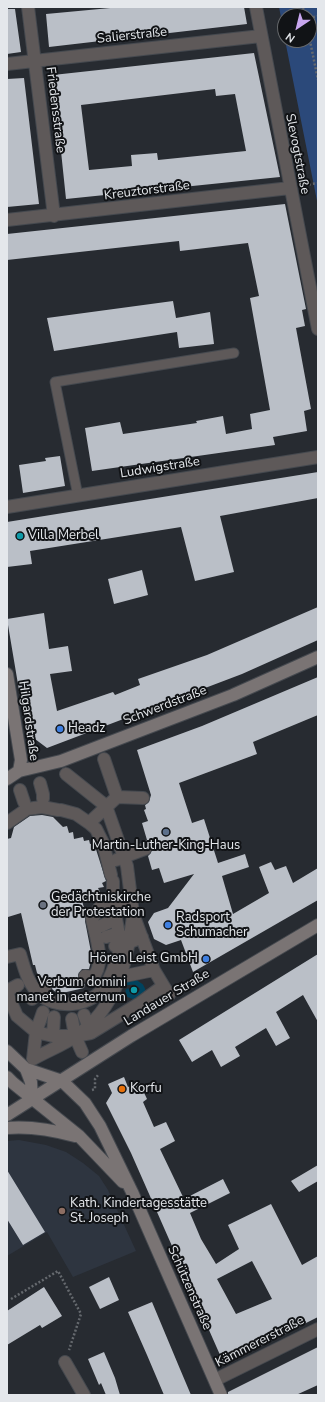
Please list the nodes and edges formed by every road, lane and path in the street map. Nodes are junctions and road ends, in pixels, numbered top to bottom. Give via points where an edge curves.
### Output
1 (28, 7) edge
2 (256, 7) edge
3 (261, 36) junction
4 (311, 48) edge
5 (35, 61) junction
6 (7, 64) edge
7 (318, 80) edge
8 (318, 183) edge
9 (303, 185) dead end
10 (290, 188) junction
11 (54, 216) junction
12 (7, 220) edge
13 (318, 329) edge
14 (234, 353) dead end
15 (318, 457) edge
16 (78, 496) junction
17 (7, 507) edge
18 (318, 657) edge
19 (7, 674) edge
20 (104, 759) dead end
21 (19, 771) junction
22 (66, 774) dead end
23 (7, 779) edge
24 (40, 783) dead end
25 (20, 790) dead end
26 (117, 797) junction
27 (143, 798) dead end
28 (42, 803) junction
29 (25, 805) junction
30 (106, 806) junction
31 (11, 815) edge
32 (89, 823) junction
33 (145, 849) dead end
34 (112, 861) junction
35 (131, 898) junction
36 (113, 902) junction
37 (133, 914) junction
38 (116, 920) junction
39 (318, 925) edge
40 (142, 937) junction
41 (7, 957) edge
42 (154, 970) junction
43 (104, 973) junction
44 (16, 987) edge
45 (44, 1003) junction
46 (79, 1013) junction
47 (17, 1016) junction
48 (36, 1032) junction
49 (53, 1036) junction
50 (75, 1036) junction
51 (7, 1051) edge
52 (82, 1052) dead end
53 (26, 1069) junction
54 (7, 1076) edge
55 (62, 1081) junction
56 (32, 1099) junction
57 (7, 1115) edge
58 (7, 1128) edge
59 (78, 1136) junction
60 (132, 1192) junction
61 (11, 1299) dead end
62 (318, 1329) edge
63 (65, 1362) joint
64 (215, 1380) junction
65 (84, 1395) edge
66 (221, 1395) edge

1 - 5 street, Friedensstraße
2 - 3 street, Slevogtstraße
3 - 5 street, Salierstraße
3 - 10 street, Slevogtstraße
4 - 7 path
5 - 6 street, Salierstraße
5 - 11 street, Friedensstraße
8 - 9 path
10 - 11 street, Kreuztorstraße
10 - 13 street, Slevogtstraße
11 - 12 street, Kreuztorstraße
14 - 16 lane via 56,382
15 - 16 street, Ludwigstraße
16 - 17 street, Ludwigstraße
18 - 21 main road, Schwerdstraße via 233,695 61,761
19 - 21 main road, Hilgardstraße via 21,760
20 - 26 street
21 - 23 main road
22 - 30 street
24 - 28 street
25 - 29 street
26 - 27 street
26 - 30 street
28 - 29 street
28 - 32 street via 76,814
29 - 31 street
30 - 32 street
30 - 34 street
32 - 34 street via 96,829
33 - 34 street
34 - 35 street
34 - 36 street
35 - 36 street
35 - 37 street
36 - 38 street
36 - 43 street via 100,907 92,919
37 - 40 street
37 - 43 street
38 - 43 street
38 - 43 street via 119,933
39 - 55 main road, Landauer Straße via 131,1036
40 - 42 street
40 - 43 street
41 - 44 street via 20,954
42 - 43 street
42 - 43 street via 166,991 120,1015
43 - 46 street
43 - 46 street
44 - 45 street
44 - 47 street
45 - 46 street
45 - 47 street
45 - 48 street
45 - 49 street
46 - 50 street
46 - 50 street
47 - 48 street
48 - 49 street
48 - 50 street via 33,1058
49 - 50 street
50 - 52 street
51 - 53 main road
53 - 55 main road
53 - 56 main road via 31,1082
54 - 56 main road, Schützenstraße
55 - 56 main road, Landauer Straße
55 - 60 main road, Schützenstraße via 85,1103 100,1126
56 - 57 main road, Landauer Straße
56 - 59 main road, Schützenstraße
58 - 59 main road via 46,1129
59 - 60 main road, Schützenstraße
60 - 64 main road, Schützenstraße
61 - 63 path via 58,1271 81,1314
62 - 64 street, Kämmererstraße
63 - 65 street
64 - 66 main road, Schützenstraße

